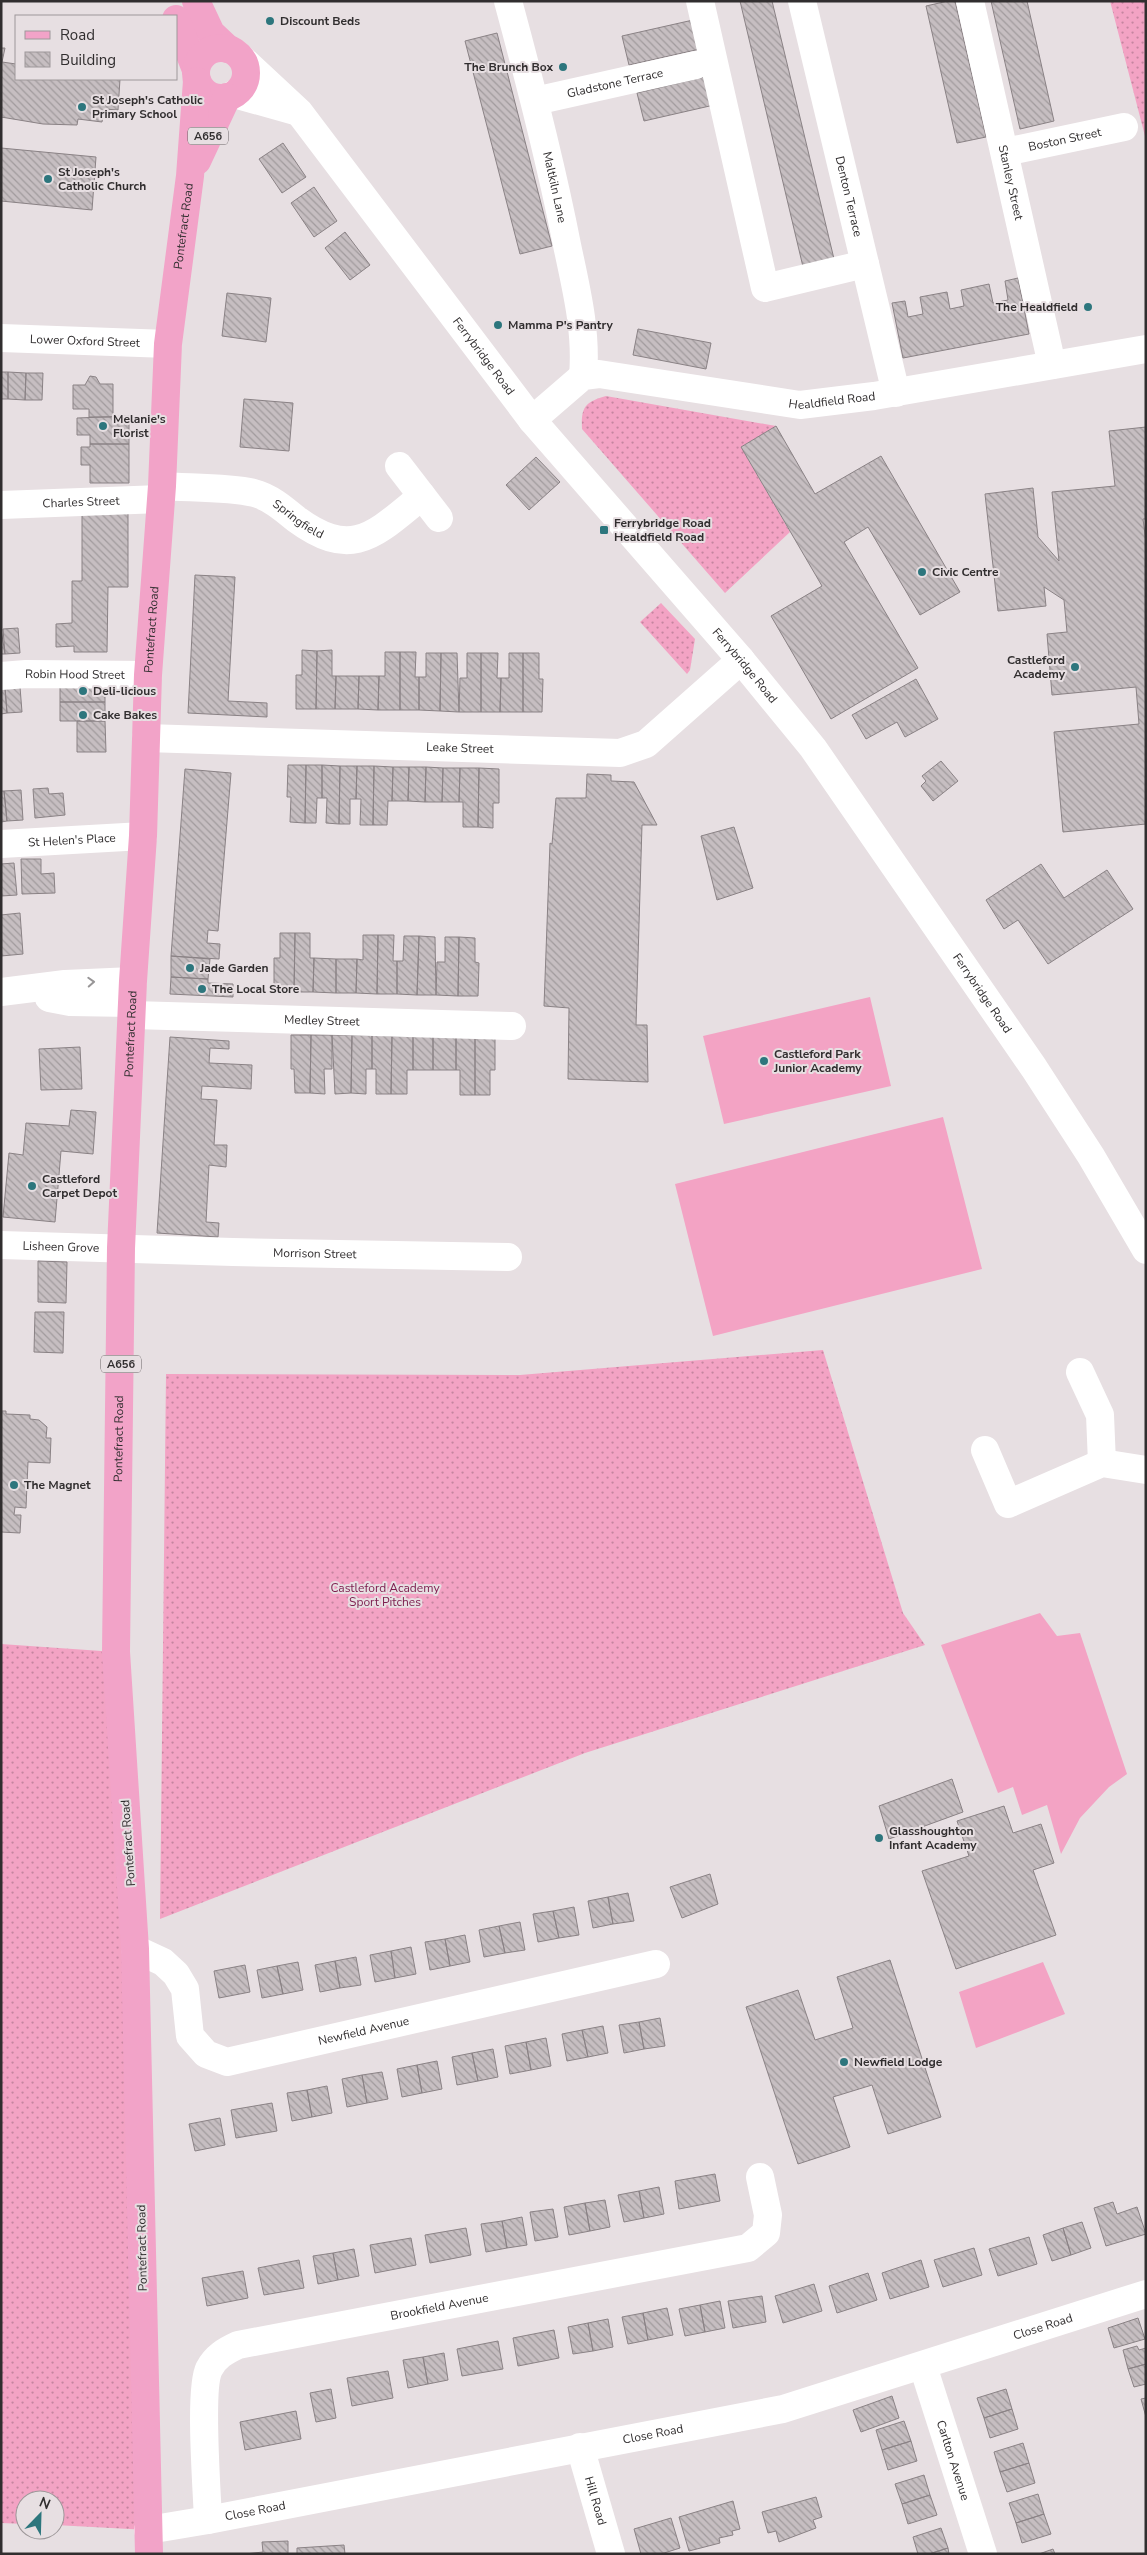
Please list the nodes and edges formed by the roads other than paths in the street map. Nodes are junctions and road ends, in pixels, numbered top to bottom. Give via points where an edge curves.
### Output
1 (168, 1) edge
2 (196, 1) edge
3 (508, 1) edge
4 (700, 1) edge
5 (802, 1) edge
6 (970, 1) edge
7 (175, 15) edge
8 (178, 23) edge
9 (235, 54) junction
10 (696, 65) dead end
11 (197, 75) junction
12 (230, 96) junction
13 (535, 101) junction
14 (299, 112) junction
15 (1124, 127) dead end
16 (1005, 152) junction
17 (190, 176) junction
18 (865, 264) junction
19 (1, 338) edge
20 (168, 344) junction
21 (1146, 348) edge
22 (1052, 365) junction
23 (583, 376) junction
24 (896, 393) junction
25 (532, 420) junction
26 (398, 466) dead end
27 (162, 492) junction
28 (422, 496) junction
29 (1, 505) edge
30 (439, 518) dead end
31 (741, 660) junction
32 (148, 675) junction
33 (1, 676) edge
34 (146, 738) junction
35 (143, 836) junction
36 (1, 844) edge
37 (5, 992) edge
38 (132, 999) junction
39 (512, 1026) dead end
40 (1, 1244) edge
41 (121, 1248) junction
42 (1146, 1250) edge
43 (508, 1257) dead end
44 (1080, 1372) dead end
45 (984, 1450) dead end
46 (1102, 1463) junction
47 (1146, 1470) edge
48 (135, 1949) junction
49 (656, 1964) dead end
50 (760, 2177) dead end
51 (1146, 2294) edge
52 (923, 2366) junction
53 (580, 2447) junction
54 (208, 2520) junction
55 (149, 2542) edge
56 (611, 2554) edge
57 (983, 2554) edge

1 - 7 main road, A656
2 - 9 main road via 211,33
3 - 13 street, Maltkiln Lane
4 - 18 street via 764,288
5 - 18 street, Denton Terrace
6 - 16 street, Stanley Street
8 - 11 main road, A656
9 - 11 main road via 210,51 201,57
9 - 12 main road, A656 via 246,72 244,83
9 - 14 street, Ferrybridge Road
10 - 13 street, Gladstone Terrace
11 - 12 main road, A656 via 207,94
11 - 17 main road, Pontefract Road / A656
12 - 14 street
12 - 17 main road, Pontefract Road / A656
13 - 23 street, Maltkiln Lane via 580,302 585,357
14 - 25 street, Ferrybridge Road
15 - 16 street, Boston Street
16 - 22 street, Stanley Street
17 - 20 main road, Pontefract Road / A656
18 - 24 street, Denton Terrace
19 - 20 street, Lower Oxford Street
20 - 27 main road, Pontefract Road / A656
21 - 22 street, Healdfield Road
22 - 24 street, Healdfield Road
23 - 24 street, Healdfield Road via 599,374 800,405
23 - 25 street
25 - 31 street, Ferrybridge Road
26 - 28 street
27 - 28 street, Springfield via 255,493 273,501 325,538 345,541 356,540 382,528
27 - 29 street, Charles Street
27 - 32 main road, Pontefract Road / A656
28 - 30 street
31 - 34 street, Leake Street via 646,744 620,753
31 - 42 street, Ferrybridge Road via 813,748 1034,1068 1092,1156
32 - 33 street, Robin Hood Street
32 - 34 main road, Pontefract Road / A656
34 - 35 main road, Pontefract Road / A656
35 - 36 street, St Helen's Place
35 - 38 main road, Pontefract Road / A656
37 - 38 street, Medley Street via 65,984
38 - 39 street, Medley Street
38 - 41 main road, Pontefract Road / A656
40 - 41 street, Lisheen Grove
41 - 43 street, Morrison Street
41 - 48 main road, Pontefract Road / A656 via 116,1652
44 - 46 street via 1100,1415
45 - 46 street via 1008,1504
46 - 47 street
48 - 49 street, Newfield Avenue via 162,1962 176,1974 185,1989 190,2036 206,2054 227,2062
48 - 55 main road, Pontefract Road / A656
50 - 54 street, Brookfield Avenue via 768,2215 766,2233 748,2248 238,2345 226,2351 215,2359 205,2382
51 - 52 street, Close Road
52 - 53 street, Close Road via 783,2410
52 - 57 street, Carlton Avenue
53 - 54 street, Close Road
53 - 56 street, Hill Road
54 - 55 street, Close Road

